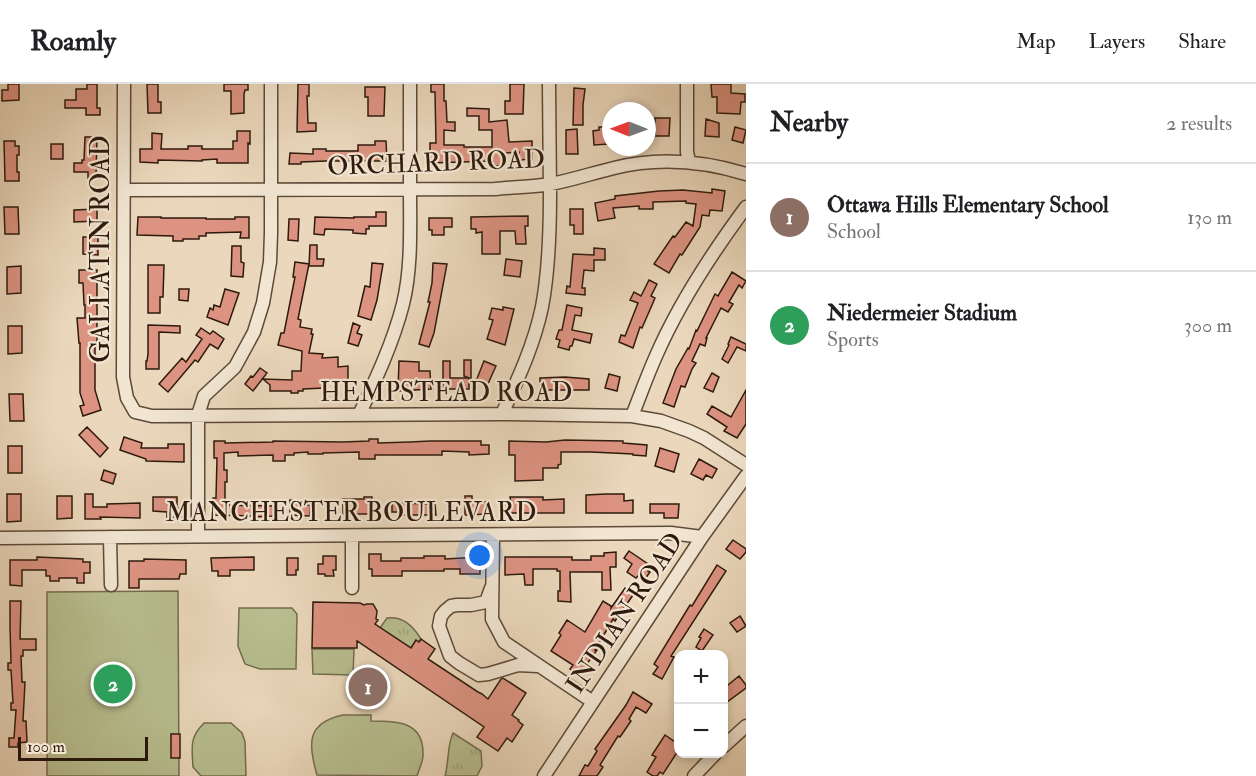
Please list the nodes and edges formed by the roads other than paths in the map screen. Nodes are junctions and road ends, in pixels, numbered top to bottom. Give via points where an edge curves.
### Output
1 (124, 84) edge
2 (271, 84) edge
3 (410, 84) edge
4 (549, 84) edge
5 (687, 84) edge
6 (689, 161) junction
7 (746, 174) edge
8 (550, 184) junction
9 (124, 190) junction
10 (272, 190) junction
11 (410, 190) junction
12 (746, 207) edge
13 (135, 412) joint
14 (502, 414) junction
15 (198, 415) junction
16 (359, 415) junction
17 (632, 416) junction
18 (746, 465) edge
19 (746, 476) edge
20 (493, 535) junction
21 (198, 536) junction
22 (352, 536) junction
23 (110, 537) junction
24 (702, 537) junction
25 (0, 538) edge
26 (111, 585) dead end
27 (492, 586) junction
28 (351, 588) dead end
29 (539, 666) junction
30 (593, 702) junction
31 (746, 726) edge
32 (728, 742) edge
33 (710, 758) edge
34 (544, 776) edge
35 (694, 776) edge

1 - 9 street, GALLATIN ROAD
2 - 10 street
3 - 11 street
4 - 8 street
5 - 6 street
6 - 7 street, ORCHARD ROAD
6 - 8 street, ORCHARD ROAD via 616,167
8 - 11 street, ORCHARD ROAD
8 - 14 street via 550,236 541,308 524,365
9 - 10 street, ORCHARD ROAD
9 - 13 street, GALLATIN ROAD via 123,377 127,398
10 - 11 street, ORCHARD ROAD
10 - 15 street via 270,261 254,332 235,367 204,396
11 - 16 street via 410,256 404,302 382,366
12 - 17 street via 679,311 656,355
13 - 15 street, HEMPSTEAD ROAD via 152,416
14 - 16 street, HEMPSTEAD ROAD
14 - 17 street, HEMPSTEAD ROAD
15 - 16 street, HEMPSTEAD ROAD
15 - 21 street
17 - 18 street, HEMPSTEAD ROAD via 689,431
19 - 24 street, INDIAN ROAD
20 - 22 street, MANCHESTER BOULEVARD
20 - 24 street, MANCHESTER BOULEVARD via 671,533
20 - 27 street
21 - 22 street, MANCHESTER BOULEVARD
21 - 23 street, MANCHESTER BOULEVARD
22 - 28 street
23 - 25 street, MANCHESTER BOULEVARD
23 - 26 street
24 - 30 street, INDIAN ROAD
27 - 29 street via 492,619 504,642
27 - 29 street via 486,602 451,606 441,616 439,626 450,656 479,675 518,665
29 - 30 street
30 - 34 street, INDIAN ROAD
31 - 32 street
33 - 35 street

